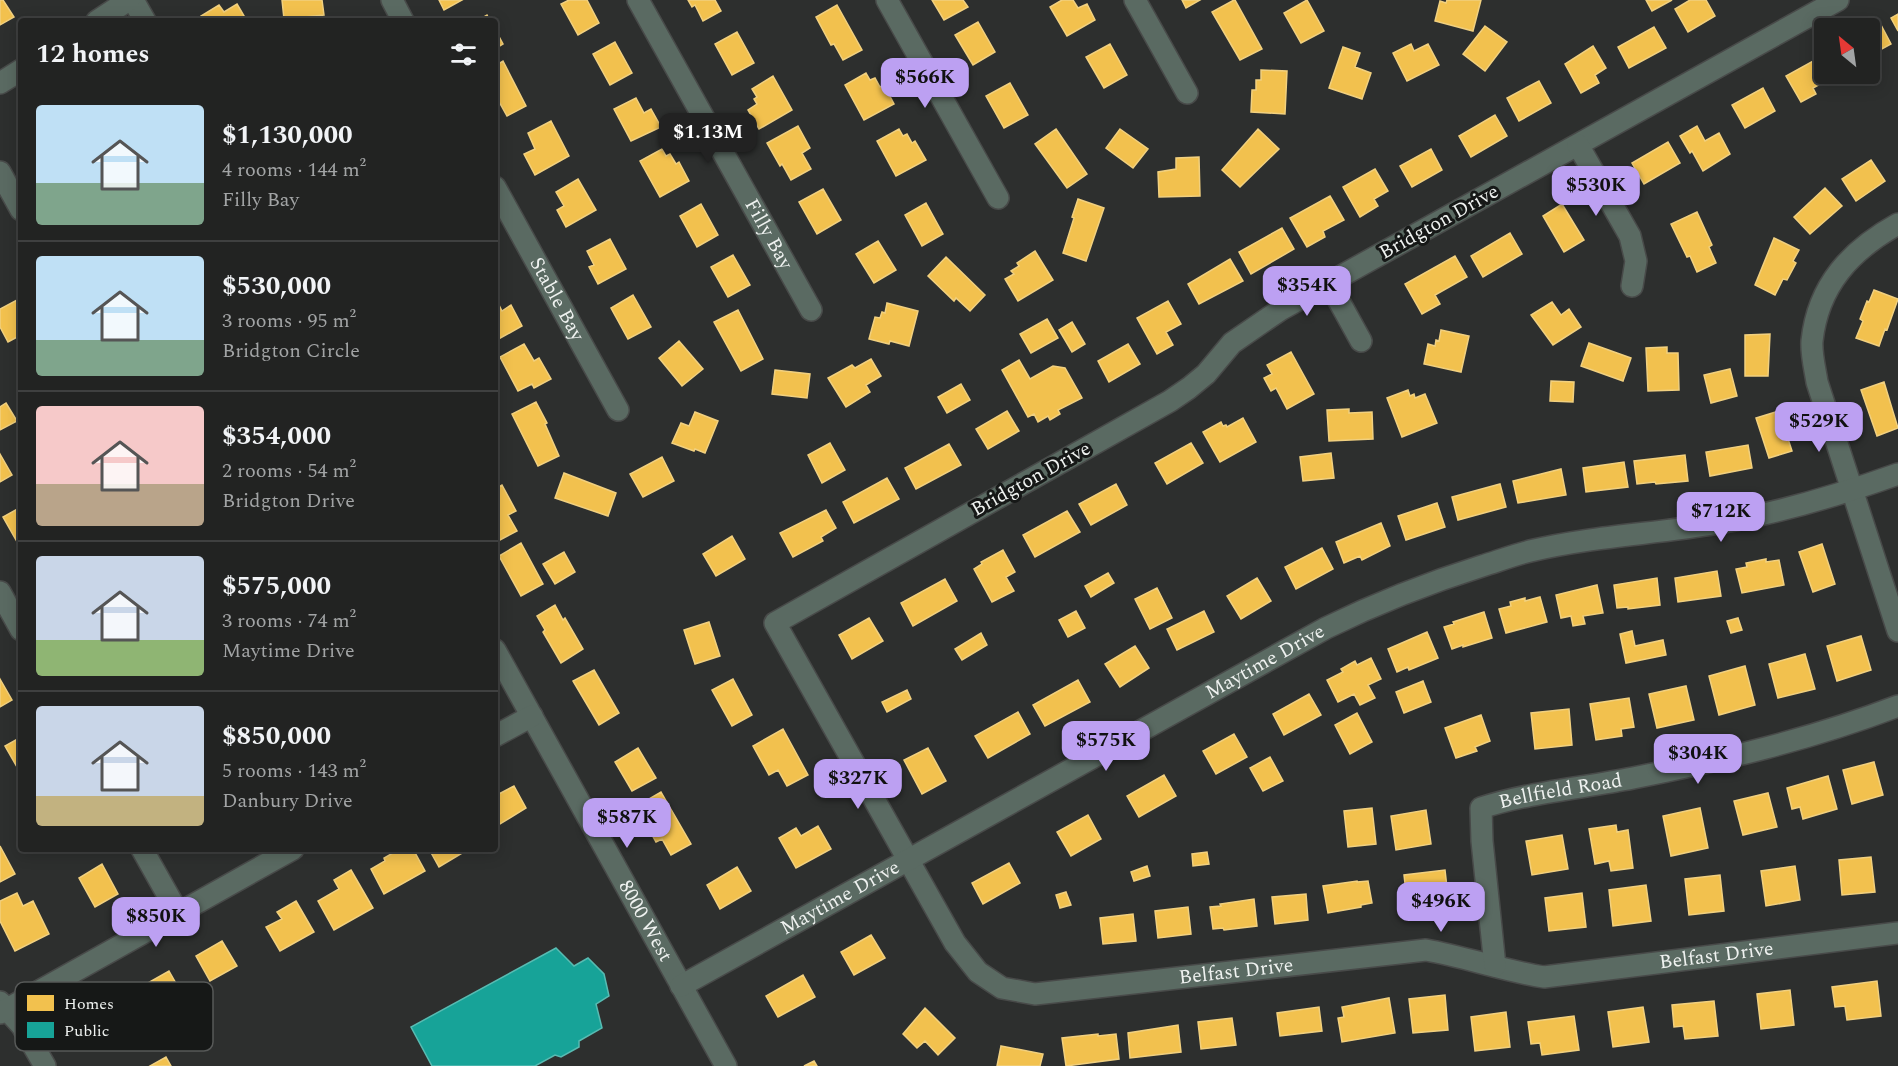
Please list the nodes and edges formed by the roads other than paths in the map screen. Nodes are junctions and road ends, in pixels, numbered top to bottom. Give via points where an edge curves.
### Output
1 (131, 0) edge
2 (392, 0) edge
3 (639, 0) edge
4 (887, 0) edge
5 (1136, 0) edge
6 (1838, 0) edge
7 (102, 18) edge
8 (143, 18) edge
9 (401, 18) edge
10 (18, 72) edge
11 (0, 83) edge
12 (1187, 93) dead end
13 (1578, 145) junction
14 (0, 172) edge
15 (498, 193) edge
16 (998, 198) dead end
17 (18, 205) edge
18 (1898, 224) edge
19 (1329, 283) junction
20 (1632, 286) dead end
21 (811, 310) dead end
22 (1361, 341) dead end
23 (618, 410) dead end
24 (1898, 474) edge
25 (1852, 490) junction
26 (0, 592) edge
27 (775, 623) joint
28 (18, 625) edge
29 (1898, 631) edge
30 (498, 655) edge
31 (1898, 706) edge
32 (532, 716) junction
33 (498, 734) edge
34 (144, 852) edge
35 (288, 852) edge
36 (907, 859) junction
37 (178, 913) junction
38 (1898, 933) edge
39 (1495, 966) junction
40 (50, 982) edge
41 (681, 986) junction
42 (2, 1008) edge
43 (15, 1020) edge
44 (36, 1051) edge
45 (45, 1066) edge
46 (726, 1066) edge

1 - 7 street
1 - 8 street
2 - 9 street
3 - 21 street, Filly Bay
4 - 16 street
5 - 12 street
6 - 13 street, Bridgton Drive
10 - 11 street
13 - 19 street, Bridgton Drive
13 - 20 street via 1630,236 1636,261
14 - 17 street
15 - 23 street, Stable Bay
18 - 25 street via 1858,250 1834,276 1821,303 1812,342 1817,382
19 - 22 street
19 - 27 street, Bridgton Drive via 1232,343 1206,374 1170,401
24 - 25 street, Maytime Drive
25 - 29 street
25 - 36 street, Maytime Drive via 1784,511 1529,551 1423,585 1326,628
26 - 28 street
27 - 36 street, Belfast Drive
30 - 32 street, 8000 West
31 - 39 street, Bellfield Road via 1854,723 1713,762 1511,798 1481,808
32 - 33 street
32 - 41 street, 8000 West
34 - 37 street
35 - 37 street
36 - 39 street, Belfast Drive via 955,942 978,972 1002,988 1035,994 1426,950
36 - 41 street, Maytime Drive
37 - 40 street
38 - 39 street, Belfast Drive via 1544,977
41 - 46 street, 8000 West
42 - 43 street
44 - 45 street

